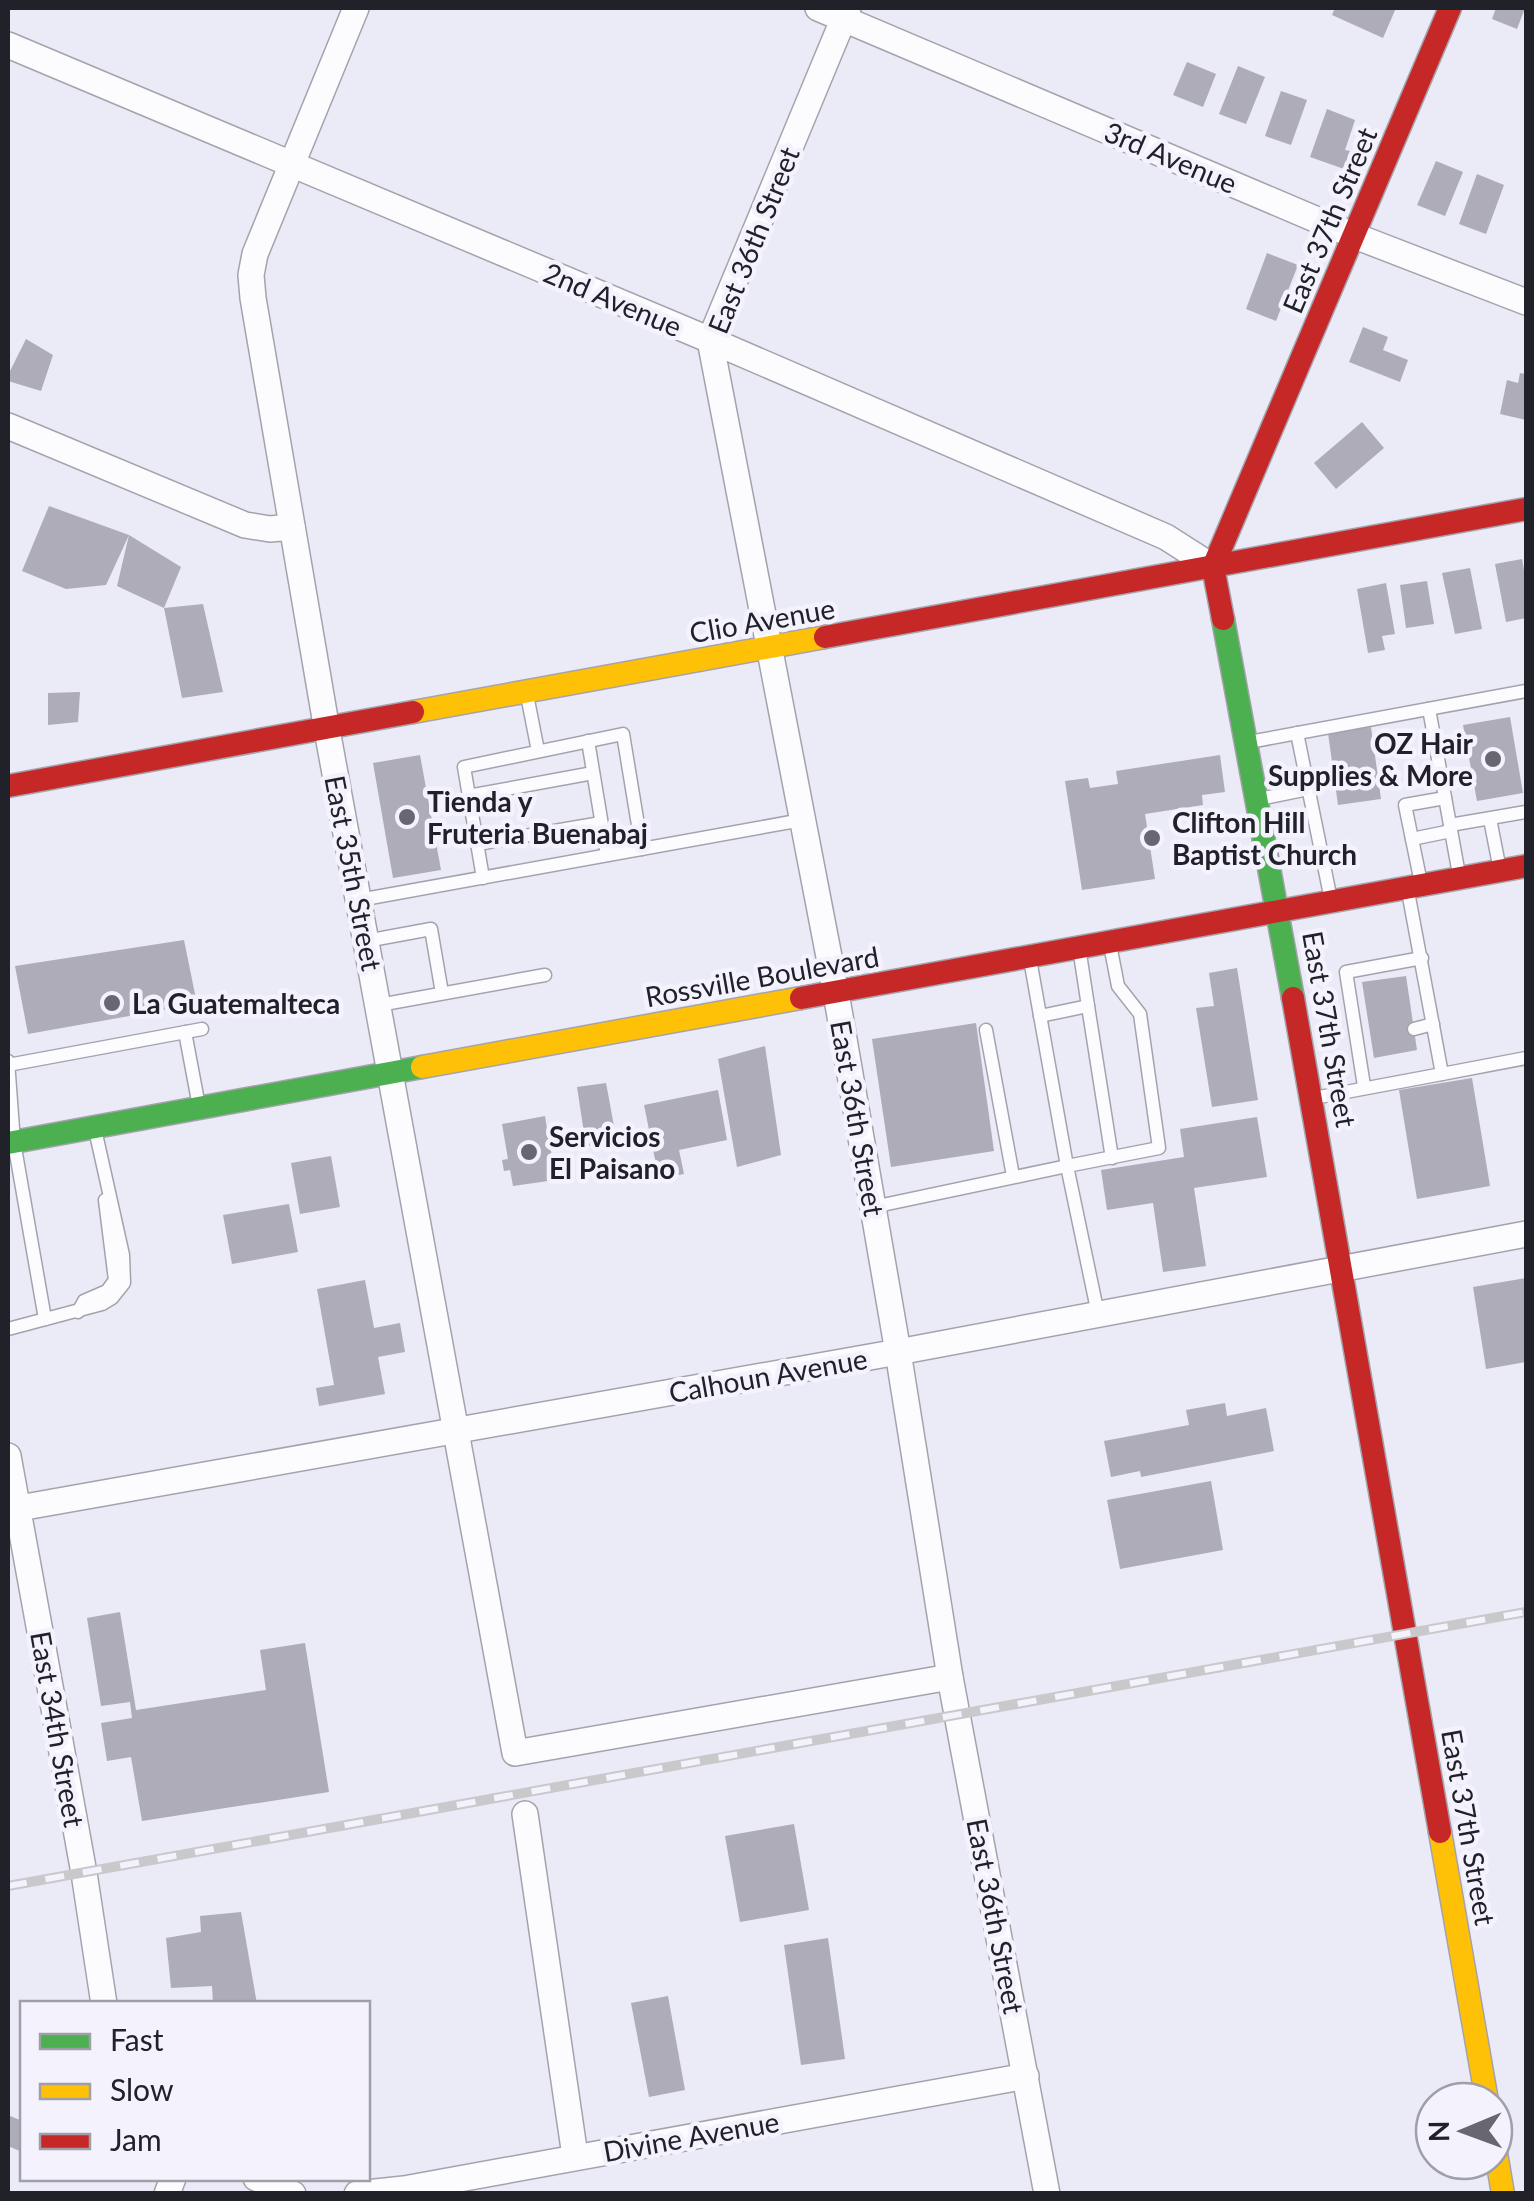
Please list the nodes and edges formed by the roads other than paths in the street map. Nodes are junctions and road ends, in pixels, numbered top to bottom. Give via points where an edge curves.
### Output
1 (356, 8) edge
2 (818, 8) edge
3 (1450, 8) edge
4 (846, 13) edge
5 (8, 45) edge
6 (290, 164) junction
7 (1355, 236) junction
8 (1526, 302) edge
9 (710, 340) junction
10 (8, 426) edge
11 (1526, 509) edge
12 (292, 526) junction
13 (1213, 567) junction
14 (770, 649) junction
15 (1526, 691) edge
16 (527, 694) junction
17 (1429, 709) junction
18 (327, 730) junction
19 (1297, 733) junction
20 (588, 741) junction
21 (1246, 742) junction
22 (538, 751) junction
23 (593, 773) junction
24 (9, 785) edge
25 (1308, 789) junction
26 (468, 796) junction
27 (1445, 798) junction
28 (1257, 799) junction
29 (1526, 812) edge
30 (1490, 819) junction
31 (802, 820) junction
32 (601, 823) junction
33 (1450, 828) junction
34 (1412, 838) junction
35 (477, 844) junction
36 (642, 849) junction
37 (607, 855) junction
38 (1526, 866) edge
39 (1500, 871) junction
40 (483, 878) junction
41 (1459, 879) junction
42 (1414, 887) junction
43 (359, 900) junction
44 (1331, 902) junction
45 (1278, 912) junction
46 (366, 941) junction
47 (1109, 943) junction
48 (1080, 948) junction
49 (1029, 958) junction
50 (1422, 958) junction
51 (545, 975) dead end
52 (442, 993) junction
53 (1427, 993) junction
54 (836, 994) junction
55 (1409, 997) dead end
56 (378, 1005) junction
57 (1088, 1006) junction
58 (1040, 1016) junction
59 (1433, 1024) junction
60 (1414, 1028) dead end
61 (202, 1029) dead end
62 (986, 1030) dead end
63 (185, 1032) junction
64 (1526, 1058) edge
65 (8, 1063) edge
66 (392, 1074) junction
67 (1442, 1074) junction
68 (1364, 1086) junction
69 (1312, 1098) junction
70 (200, 1109) junction
71 (94, 1127) junction
72 (11, 1142) edge
73 (1112, 1158) junction
74 (1067, 1166) junction
75 (1013, 1176) junction
76 (873, 1207) junction
77 (1526, 1234) edge
78 (1342, 1269) junction
79 (1098, 1314) junction
80 (46, 1319) junction
81 (8, 1328) edge
82 (898, 1352) junction
83 (454, 1432) junction
84 (8, 1456) edge
85 (12, 1509) edge
86 (950, 1677) junction
87 (525, 1814) dead end
88 (104, 2001) edge
89 (1026, 2076) junction
90 (1484, 2081) edge
91 (575, 2156) junction
92 (263, 2181) edge
93 (294, 2194) edge
94 (357, 2194) edge
95 (1047, 2194) edge

1 - 6 street, East 35th Street
2 - 4 street, 3rd Avenue
3 - 7 main road, East 37th Street
4 - 7 street, 3rd Avenue
4 - 9 street, East 36th Street
5 - 6 street, 2nd Avenue
6 - 9 street, 2nd Avenue
6 - 12 street, East 35th Street via 251,276
7 - 8 street, 3rd Avenue
7 - 13 main road, East 37th Street
9 - 13 street, 2nd Avenue via 1166,537
9 - 14 street, East 36th Street
10 - 12 street via 245,525
11 - 13 main road, Clio Avenue
12 - 18 street, East 35th Street
13 - 14 main road, Clio Avenue
13 - 21 main road, East 37th Street
14 - 16 main road, Clio Avenue
14 - 31 street, East 36th Street
15 - 17 lane
16 - 18 main road, Clio Avenue
16 - 22 lane
17 - 19 lane
17 - 27 lane
18 - 24 main road, Clio Avenue
18 - 43 street, East 35th Street
19 - 21 lane
19 - 25 lane
20 - 22 lane
20 - 23 lane
20 - 36 lane via 623,734
21 - 28 main road, East 37th Street
22 - 26 lane via 464,766
23 - 26 lane
23 - 32 lane
25 - 28 lane
25 - 44 lane
26 - 35 lane
27 - 33 lane
27 - 34 lane via 1405,805
28 - 45 main road, East 37th Street
29 - 30 lane
30 - 33 lane
30 - 39 lane
31 - 36 lane
31 - 54 street, East 36th Street
32 - 35 lane
32 - 37 lane
33 - 34 lane
33 - 41 lane
34 - 42 lane
35 - 40 lane
36 - 37 lane
37 - 40 lane
38 - 39 main road, Rossville Boulevard
39 - 41 main road, Rossville Boulevard
40 - 43 lane
41 - 42 main road, Rossville Boulevard
42 - 44 main road, Rossville Boulevard
42 - 50 lane
43 - 46 street, East 35th Street
44 - 45 main road, Rossville Boulevard
45 - 47 main road, Rossville Boulevard
45 - 69 main road, East 37th Street
46 - 52 lane via 431,929
46 - 56 street, East 35th Street
47 - 48 main road, Rossville Boulevard
47 - 73 lane via 1118,986 1140,1014 1159,1148
48 - 49 main road, Rossville Boulevard
48 - 57 lane
49 - 54 main road, Rossville Boulevard
49 - 58 lane
50 - 53 lane
50 - 68 lane via 1346,972 1364,1041
51 - 52 lane
52 - 56 lane
53 - 55 lane
53 - 59 lane
54 - 66 main road, Rossville Boulevard
54 - 76 street, East 36th Street
56 - 66 street, East 35th Street
57 - 58 lane
57 - 73 lane
58 - 74 lane
59 - 60 lane
59 - 67 lane
61 - 63 lane
62 - 75 lane
63 - 65 lane
63 - 70 lane
64 - 67 lane
65 - 72 lane
66 - 70 main road, Rossville Boulevard
66 - 83 street, East 35th Street
67 - 68 lane
68 - 69 lane
69 - 78 main road, East 37th Street
70 - 71 main road, Rossville Boulevard
71 - 72 main road, Rossville Boulevard
71 - 80 lane via 124,1283 112,1298
72 - 80 lane
73 - 74 lane
74 - 75 lane
74 - 79 lane
75 - 76 lane
76 - 82 street, East 36th Street
77 - 78 street, Calhoun Avenue
78 - 79 street, Calhoun Avenue
78 - 90 main road, East 37th Street
79 - 82 street, Calhoun Avenue
80 - 81 lane
82 - 83 street, Calhoun Avenue
82 - 86 street, East 36th Street
83 - 85 street, Calhoun Avenue
83 - 86 street, East 35th Street via 515,1753
84 - 85 street, East 34th Street
85 - 88 street, East 34th Street
86 - 89 street, East 36th Street
87 - 91 street
89 - 91 street, Divine Avenue
89 - 95 street, East 36th Street
91 - 94 street, Divine Avenue
92 - 93 street

